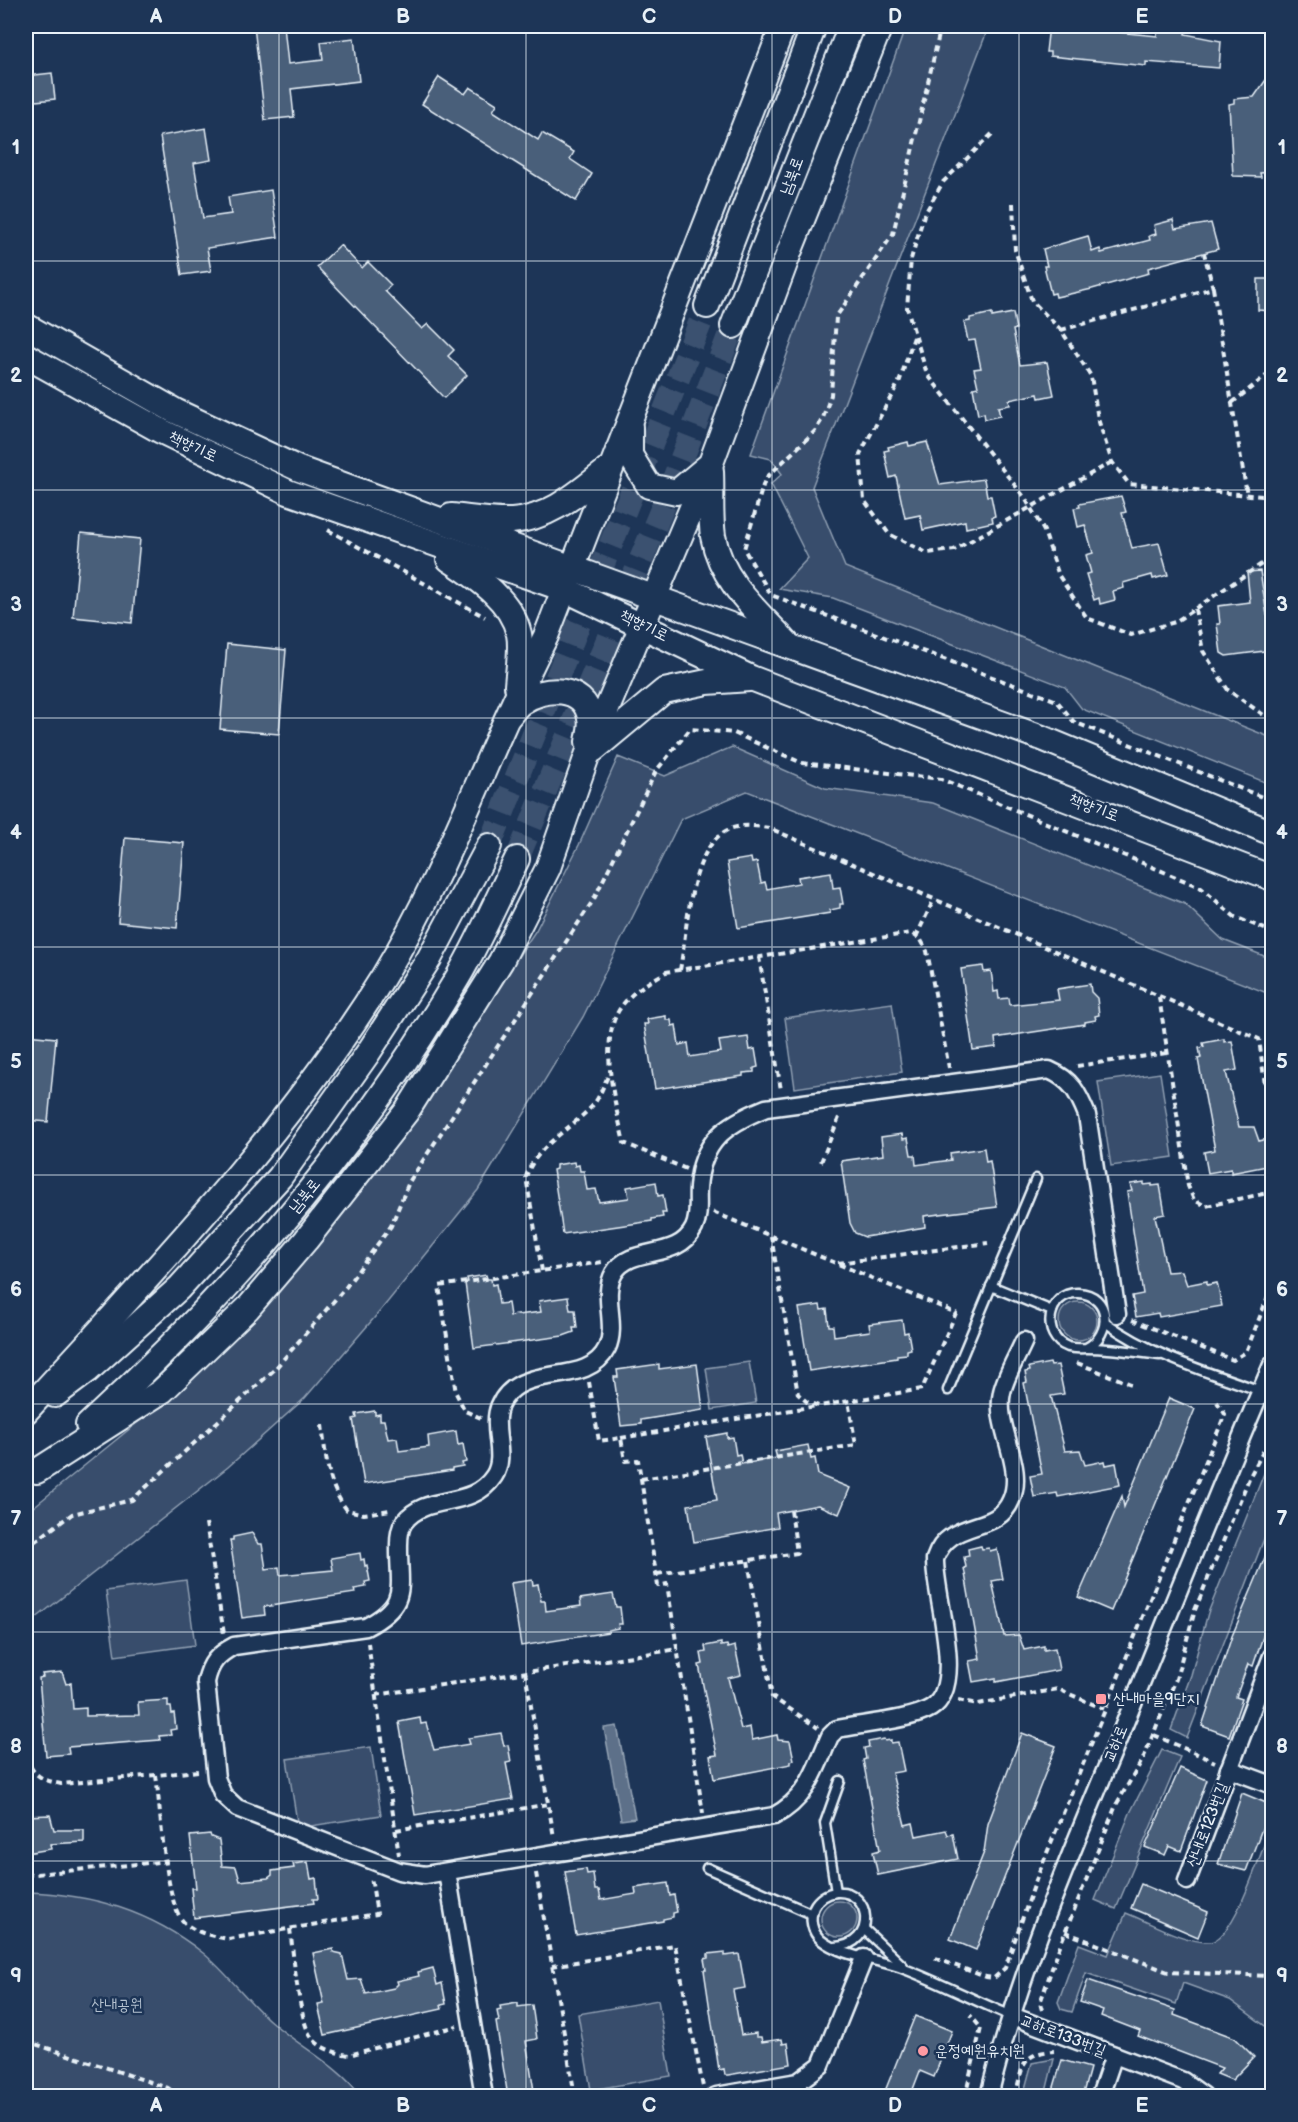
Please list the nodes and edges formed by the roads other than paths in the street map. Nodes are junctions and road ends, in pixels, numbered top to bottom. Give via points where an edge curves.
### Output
1 (783, 26) edge
2 (814, 26) edge
3 (851, 26) edge
4 (880, 26) edge
5 (707, 306) tunnel mouth
6 (26, 326) edge
7 (733, 326) tunnel mouth
8 (26, 356) edge
9 (630, 416) junction
10 (711, 463) junction
11 (610, 468) junction
12 (424, 514) junction
13 (422, 541) junction
14 (567, 579) junction
15 (654, 599) junction
16 (643, 625) junction
17 (787, 644) junction
18 (751, 678) junction
19 (517, 692) junction
20 (505, 722) junction
21 (587, 756) junction
22 (1272, 833) edge
23 (489, 846) tunnel mouth
24 (517, 859) tunnel mouth
25 (1272, 878) edge
26 (1036, 1179) dead end
27 (991, 1286) junction
28 (1052, 1311) junction
29 (1111, 1318) junction
30 (1024, 1341) dead end
31 (1086, 1348) junction
32 (1160, 1355) junction
33 (1272, 1365) edge
34 (948, 1390) dead end
35 (1267, 1393) edge
36 (26, 1411) edge
37 (26, 1417) edge
38 (31, 1476) edge
39 (1272, 1656) edge
40 (1229, 1769) junction
41 (840, 1781) dead end
42 (1272, 1785) edge
43 (707, 1868) dead end
44 (447, 1872) junction
45 (1187, 1881) dead end
46 (836, 1892) junction
47 (812, 1914) junction
48 (864, 1929) junction
49 (835, 1947) junction
50 (864, 1958) junction
51 (905, 1968) junction
52 (1012, 2016) junction
53 (1114, 2055) junction
54 (484, 2097) edge
55 (716, 2097) edge
56 (989, 2097) edge
57 (1100, 2097) edge
58 (1204, 2097) edge

1 - 9 main road
2 - 5 main road, 남북로
3 - 7 main road, 남북로
4 - 10 main road via 790,250
6 - 12 main road, 책향기로 via 175,411 299,469
8 - 13 main road, 책향기로 via 161,431 288,492
9 - 10 main road via 630,455 649,486 677,492
9 - 11 main road
10 - 15 main road
10 - 17 main road via 713,536 722,565 735,589
11 - 12 main road via 560,506 536,516 512,521
11 - 14 main road
12 - 14 main road, 책향기로
13 - 14 main road, 책향기로
13 - 19 main road via 483,582 507,609 519,634
14 - 15 main road, 책향기로
14 - 16 main road, 책향기로
14 - 19 main road via 546,636
15 - 16 main road
15 - 17 main road, 책향기로
16 - 18 main road, 책향기로
16 - 21 main road
17 - 22 main road, 책향기로 via 1042,738
18 - 21 main road via 664,691
18 - 25 main road, 책향기로
19 - 20 main road
20 - 21 main road via 521,702 540,693 571,693 584,703 591,718
20 - 36 main road via 442,866 383,976 308,1088 182,1242
21 - 38 main road via 548,868 501,961 406,1111 248,1308 162,1391
23 - 37 main road, 남북로 via 429,959 280,1177 179,1288 87,1371
24 - 38 main road, 남북로 via 458,976 401,1065 306,1197 173,1345
26 - 27 lane
27 - 28 lane
27 - 34 lane
28 - 29 lane via 1068,1295 1087,1295
28 - 31 lane via 1050,1326 1060,1342 1068,1347
29 - 31 lane via 1100,1338
29 - 32 lane via 1130,1340
29 - 44 street via 1087,1115 1078,1092 1066,1077 1049,1070 766,1108 727,1127 711,1142 700,1175 694,1228 681,1244 663,1252 633,1257 620,1264 613,1274 607,1348 594,1363 579,1371 527,1381 514,1388 503,1399 497,1418 496,1474 484,1488 468,1497 427,1505 403,1524 399,1539 401,1588 384,1617 366,1627 234,1646 218,1655 209,1667 206,1682 214,1770 223,1795 237,1808 402,1871 425,1875
30 - 44 street via 1002,1393 1016,1486 1011,1503 999,1516 949,1537 935,1559 949,1672 944,1692 932,1708 837,1729 800,1798 774,1816
31 - 32 lane
32 - 35 lane
33 - 35 street, 교하로
35 - 52 street, 교하로 via 1095,1796
39 - 40 street, 산내로123번길
40 - 42 street, 산내로123번길
40 - 45 street, 산내로123번길
41 - 46 lane via 825,1823
43 - 47 lane
44 - 54 street
46 - 47 lane via 820,1899
46 - 48 lane via 860,1902 866,1919
47 - 49 lane via 814,1931
48 - 49 lane via 853,1943
48 - 51 lane
49 - 50 lane
50 - 51 lane
50 - 55 street via 821,2065 811,2075 798,2082
51 - 52 lane
52 - 53 street, 교하로133번길
52 - 56 street, 교하로
53 - 57 street, 교하로133번길
53 - 58 street, 교하로133번길 via 1183,2081

